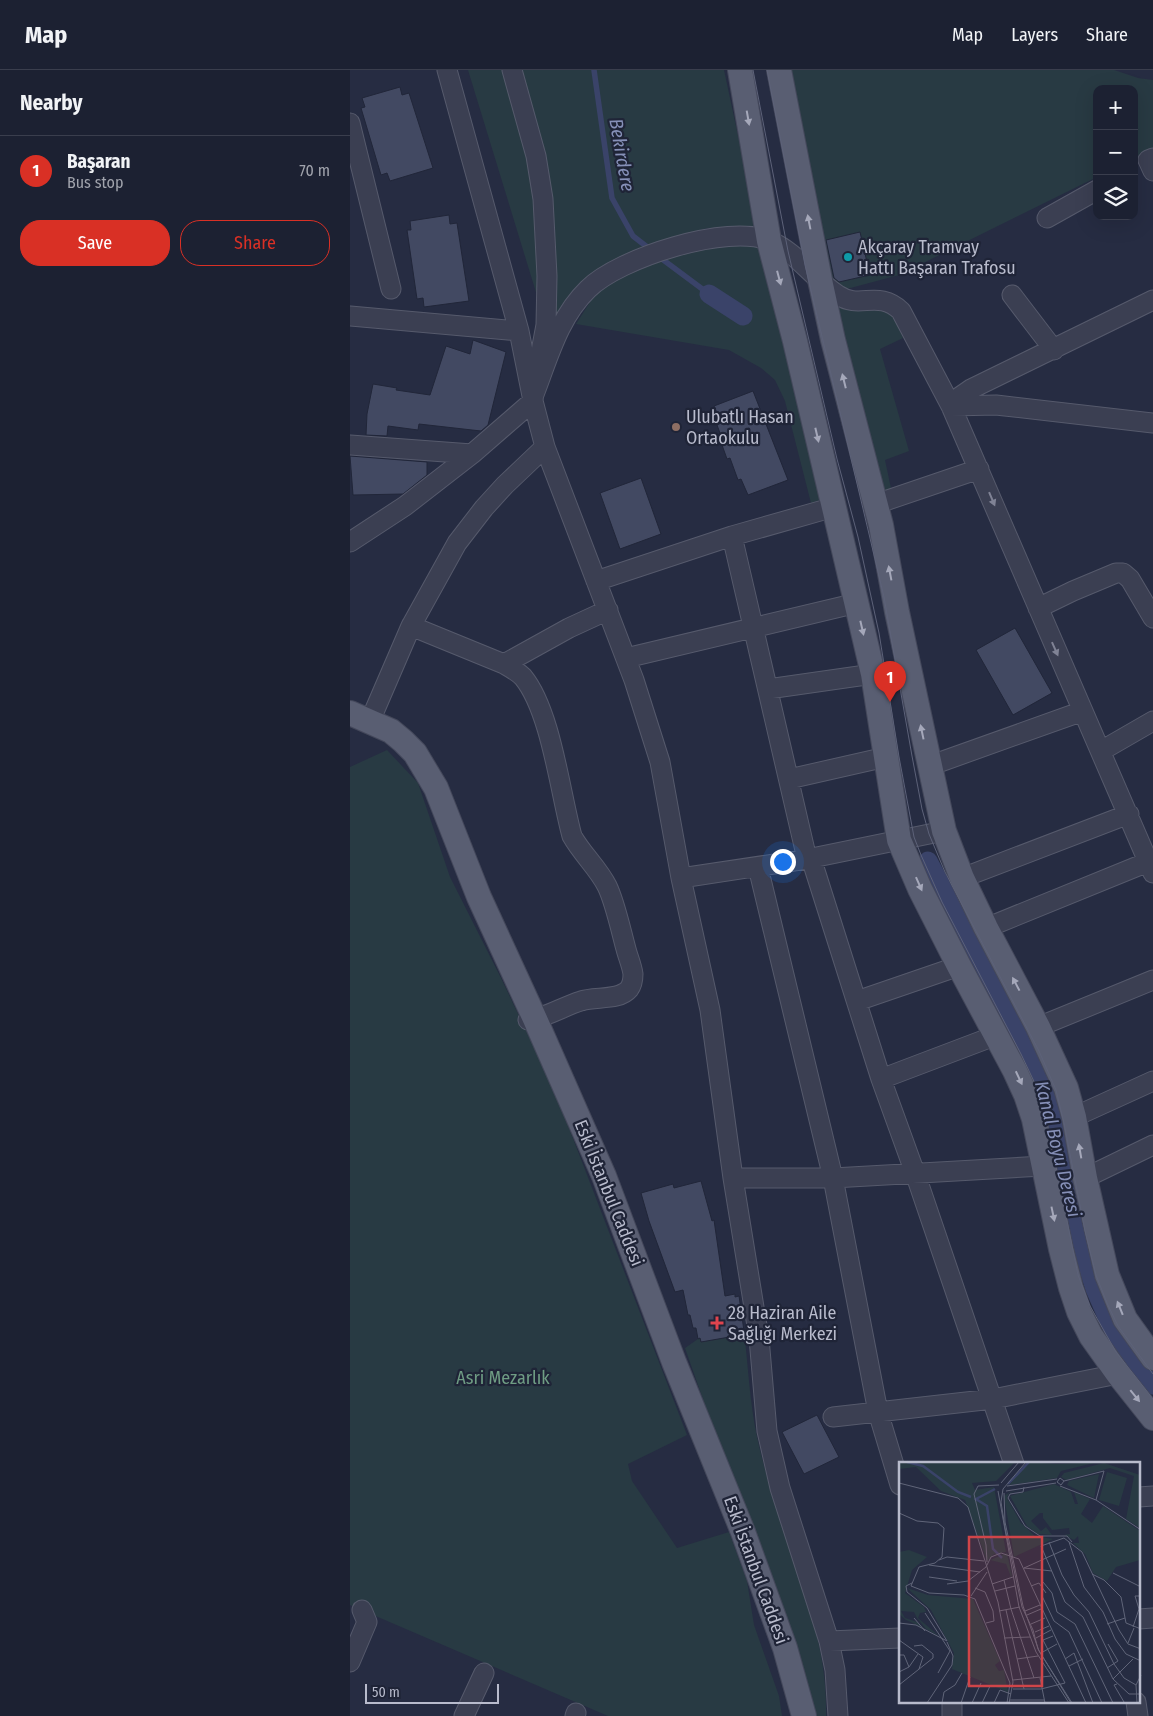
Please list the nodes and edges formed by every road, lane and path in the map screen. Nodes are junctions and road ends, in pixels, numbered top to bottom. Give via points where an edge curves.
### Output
1 (447, 70) edge
2 (512, 70) edge
3 (740, 70) edge
4 (779, 70) edge
5 (350, 123) edge
6 (1093, 192) edge
7 (1047, 218) dead end
8 (769, 241) junction
9 (820, 280) junction
10 (391, 289) dead end
11 (1012, 294) dead end
12 (1153, 300) edge
13 (350, 316) edge
14 (519, 331) junction
15 (1054, 350) junction
16 (533, 399) junction
17 (951, 406) junction
18 (1153, 423) edge
19 (350, 445) edge
20 (545, 447) junction
21 (472, 454) junction
22 (979, 469) junction
23 (876, 504) junction
24 (834, 506) junction
25 (732, 536) junction
26 (350, 542) edge
27 (596, 581) junction
28 (857, 603) junction
29 (1038, 608) junction
30 (608, 610) junction
31 (1153, 618) edge
32 (411, 626) junction
33 (754, 628) junction
34 (626, 658) junction
35 (504, 664) junction
36 (873, 674) junction
37 (768, 689) junction
38 (1083, 711) junction
39 (357, 720) edge
40 (1153, 721) edge
41 (1101, 750) junction
42 (886, 757) junction
43 (929, 766) junction
44 (789, 779) junction
45 (1129, 814) junction
46 (922, 835) junction
47 (809, 858) junction
48 (758, 867) junction
49 (1151, 868) edge
50 (681, 878) junction
51 (962, 878) junction
52 (986, 928) junction
53 (959, 966) junction
54 (1153, 980) edge
55 (857, 1001) junction
56 (531, 1020) junction
57 (1038, 1027) junction
58 (997, 1035) junction
59 (881, 1079) junction
60 (1153, 1081) edge
61 (1074, 1117) junction
62 (1153, 1146) edge
63 (1043, 1166) junction
64 (915, 1173) junction
65 (733, 1178) junction
66 (833, 1178) junction
67 (1085, 1178) junction
68 (1151, 1350) edge
69 (1118, 1374) junction
70 (993, 1399) junction
71 (878, 1412) junction
72 (833, 1417) dead end
73 (1153, 1418) edge
74 (1013, 1462) edge
75 (899, 1482) edge
76 (1153, 1496) edge
77 (1140, 1497) edge
78 (362, 1610) dead end
79 (1153, 1618) edge
80 (1140, 1619) edge
81 (899, 1638) edge
82 (828, 1641) junction
83 (350, 1662) edge
84 (484, 1673) dead end
85 (464, 1716) edge
86 (794, 1716) edge
87 (804, 1716) edge
88 (838, 1716) edge

1 - 14 street
2 - 16 street via 536,156 543,199 546,325
3 -> 8 main road
9 -> 4 main road
5 - 10 street
6 - 7 street
8 - 9 street via 788,251
8 - 16 street via 749,236 700,240 632,262 588,288 563,321
8 -> 24 main road
9 - 17 street via 838,296 852,301 884,300 894,303 902,311
23 -> 9 main road
11 - 15 street
12 - 15 street
13 - 14 street
14 - 16 street
15 - 17 street via 971,389
16 - 20 street
16 - 21 street
17 - 18 street via 1004,405
17 - 22 street
19 - 21 street
20 - 27 street
20 - 32 street via 505,485 457,543
21 - 26 street via 405,506
22 - 23 street
22 -> 29 street
43 -> 23 main road
24 - 25 street
24 - 28 main road
25 - 27 street
25 - 33 street
27 - 30 street
28 - 33 street
28 -> 36 main road
29 - 31 street via 1123,573 1130,578
29 -> 38 street
30 - 34 street
30 - 35 street
32 - 35 street
32 - 39 street
33 - 34 street
33 - 37 street
34 - 50 street via 660,762
35 - 56 street via 523,677 539,708 572,836 608,888 633,974 629,990 622,994 585,1000
36 - 37 street
36 - 42 main road
37 - 44 street
38 - 41 street
38 - 43 street
39 - 56 main road, Eski İstanbul Caddesi via 390,731 415,753 424,766 436,788
40 - 41 street
41 - 45 street
42 - 44 street
42 - 46 main road
43 - 46 main road
44 - 47 street
45 - 49 street
45 - 51 street
46 - 47 street
46 - 51 main road
46 -> 53 main road via 920,888
47 - 48 street
47 - 55 street
48 - 50 street
48 - 66 street
49 - 52 street
50 - 65 street via 710,1010
51 - 52 main road
57 -> 52 main road
53 - 55 street
53 - 58 main road
54 - 57 street
55 - 59 street
56 - 86 main road, Eski İstanbul Caddesi via 735,1536 766,1622
56 - 87 main road, Eski İstanbul Caddesi via 604,1176 743,1532 785,1648
57 - 61 main road via 1066,1088
58 - 59 street
58 -> 63 main road via 1026,1095
59 - 64 street
60 - 61 street
67 -> 61 main road
62 - 67 street
63 - 64 street
63 -> 69 main road via 1064,1264 1079,1312 1090,1336
64 - 66 street
64 - 70 street
65 - 66 street
65 - 82 street via 758,1338 767,1431 780,1488
66 - 71 street
68 -> 67 main road via 1125,1319 1107,1275
69 - 70 street
69 -> 73 main road
70 - 71 street
70 - 74 street
71 - 72 street
71 - 75 street
76 - 77 street
78 - 83 street via 367,1622
79 - 80 street
81 - 82 street
82 - 88 street via 835,1670
84 - 85 street

